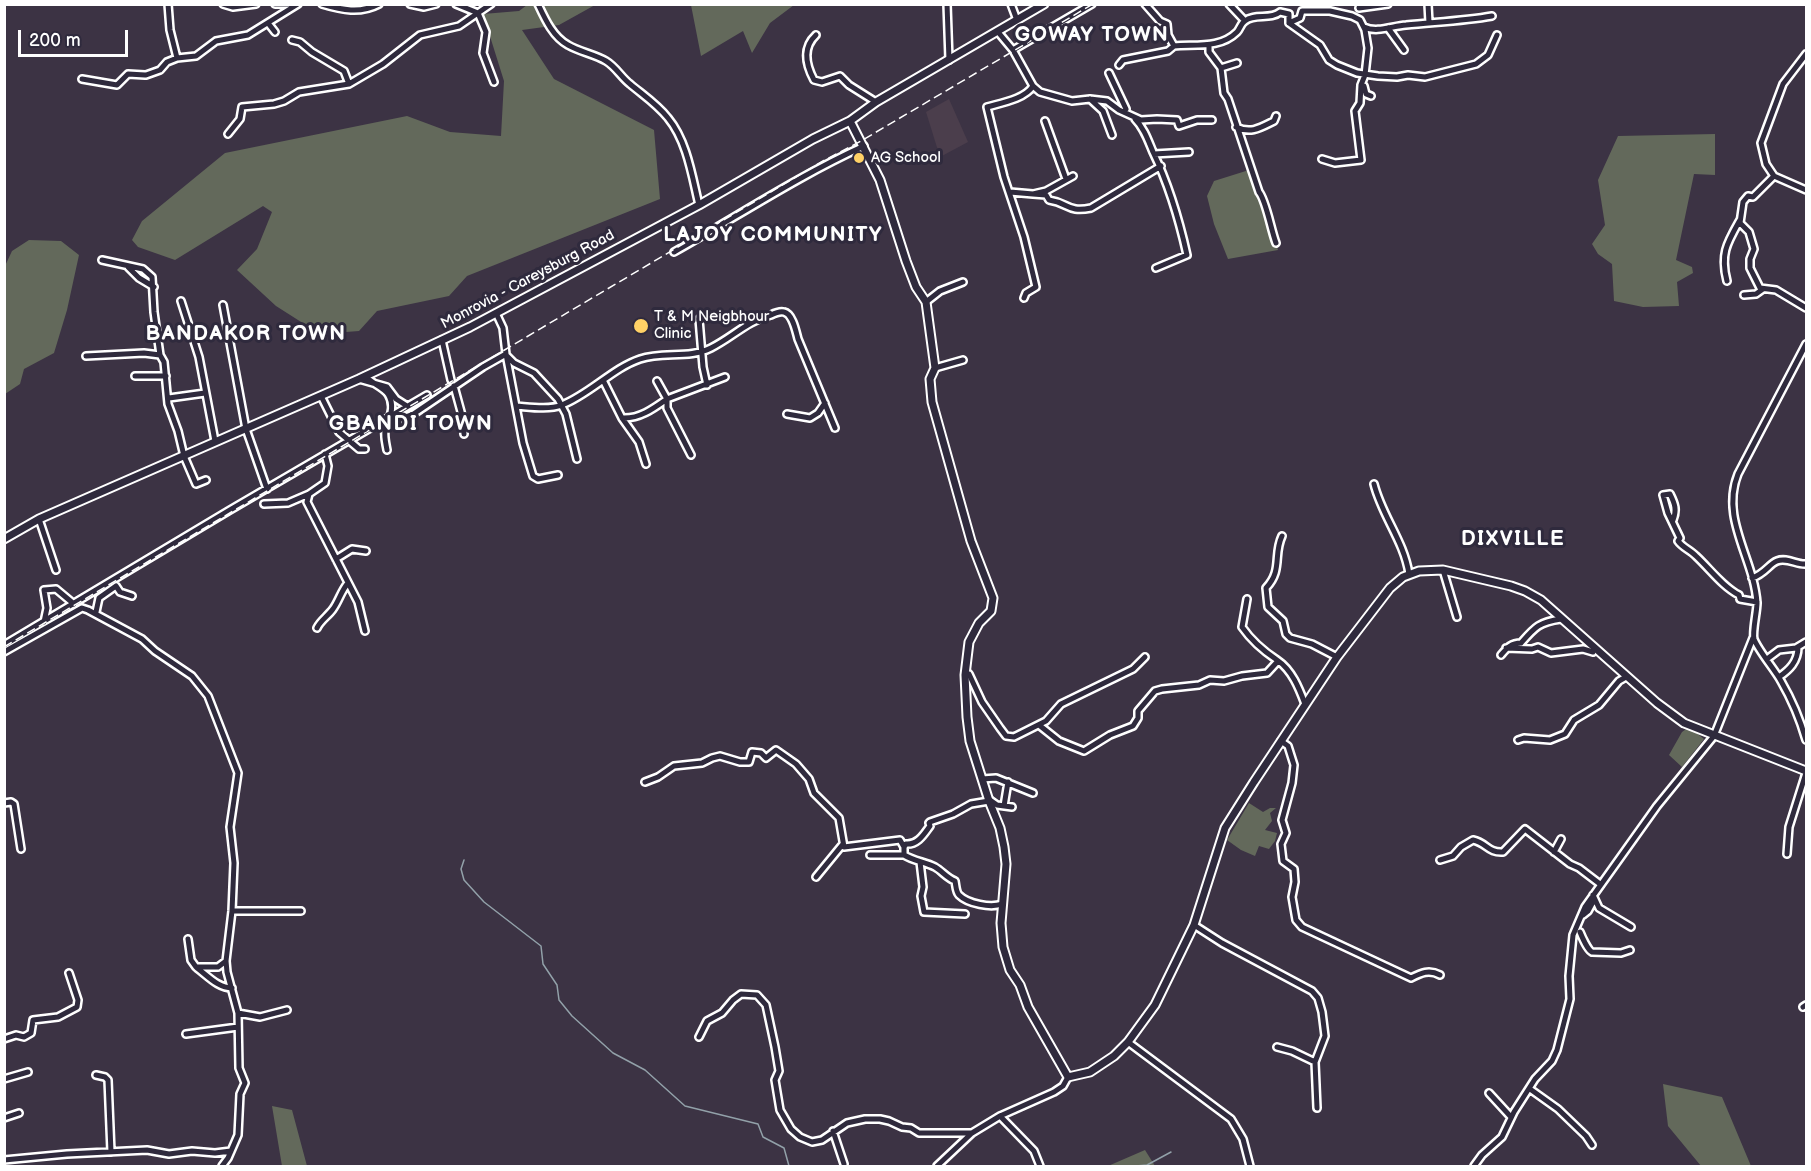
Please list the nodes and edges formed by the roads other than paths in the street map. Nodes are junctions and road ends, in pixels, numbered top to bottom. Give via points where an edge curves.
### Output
1 (168, 4) edge
2 (223, 4) edge
3 (256, 4) edge
4 (275, 4) edge
5 (291, 4) edge
6 (298, 4) edge
7 (322, 4) edge
8 (379, 4) edge
9 (410, 4) edge
10 (436, 4) edge
11 (456, 4) edge
12 (491, 4) edge
13 (538, 4) edge
14 (947, 4) edge
15 (1011, 4) edge
16 (1044, 4) edge
17 (1092, 4) edge
18 (1145, 4) edge
19 (1229, 4) edge
20 (1342, 4) edge
21 (1388, 4) edge
22 (1428, 4) edge
23 (333, 6) edge
24 (1358, 6) edge
25 (1301, 8) edge
26 (478, 13) junction
27 (1341, 14) junction
28 (1492, 16) dead end
29 (1017, 20) junction
30 (1245, 21) junction
31 (268, 23) junction
32 (1289, 23) junction
33 (1429, 23) junction
34 (1363, 26) junction
35 (1388, 28) junction
36 (275, 32) dead end
37 (998, 32) junction
38 (816, 35) dead end
39 (1497, 35) dead end
40 (292, 40) dead end
41 (1209, 45) junction
42 (1174, 46) junction
43 (1013, 50) junction
44 (1404, 50) dead end
45 (1806, 55) edge
46 (177, 58) junction
47 (948, 60) junction
48 (1237, 63) dead end
49 (1119, 65) dead end
50 (1221, 68) junction
51 (1109, 73) dead end
52 (1365, 75) junction
53 (82, 79) dead end
54 (494, 82) dead end
55 (349, 84) junction
56 (1361, 85) junction
57 (1033, 86) junction
58 (1371, 96) dead end
59 (1090, 99) junction
60 (876, 102) junction
61 (1126, 109) dead end
62 (1276, 117) dead end
63 (1134, 118) junction
64 (1212, 120) dead end
65 (850, 121) junction
66 (1045, 121) dead end
67 (1236, 127) junction
68 (228, 134) dead end
69 (1112, 135) dead end
70 (864, 146) junction
71 (1189, 153) dead end
72 (1154, 154) junction
73 (1322, 159) dead end
74 (1161, 166) junction
75 (1774, 176) junction
76 (1806, 190) edge
77 (1010, 192) junction
78 (1033, 194) junction
79 (699, 204) junction
80 (1740, 220) junction
81 (1276, 243) dead end
82 (674, 252) dead end
83 (102, 260) dead end
84 (128, 267) junction
85 (1156, 268) dead end
86 (1727, 281) dead end
87 (963, 282) dead end
88 (154, 287) junction
89 (1763, 289) junction
90 (1744, 295) dead end
91 (1024, 298) dead end
92 (181, 301) dead end
93 (926, 302) junction
94 (223, 305) dead end
95 (1806, 308) edge
96 (496, 313) junction
97 (699, 319) dead end
98 (442, 340) junction
99 (1806, 346) edge
100 (702, 351) junction
101 (506, 354) junction
102 (160, 355) junction
103 (86, 356) dead end
104 (963, 360) dead end
105 (935, 368) junction
106 (135, 376) dead end
107 (166, 376) junction
108 (725, 376) dead end
109 (362, 378) junction
110 (603, 380) junction
111 (657, 381) dead end
112 (452, 383) junction
113 (372, 384) junction
114 (706, 385) junction
115 (205, 393) junction
116 (427, 395) dead end
117 (321, 396) junction
118 (169, 398) junction
119 (667, 399) junction
120 (825, 403) junction
121 (561, 405) junction
122 (407, 406) junction
123 (516, 406) junction
124 (787, 414) dead end
125 (621, 418) junction
126 (390, 419) junction
127 (835, 428) dead end
128 (246, 429) junction
129 (464, 434) dead end
130 (215, 441) junction
131 (349, 441) junction
132 (365, 449) dead end
133 (387, 450) dead end
134 (325, 454) junction
135 (691, 455) dead end
136 (184, 456) junction
137 (577, 459) dead end
138 (646, 464) dead end
139 (558, 475) dead end
140 (206, 480) dead end
141 (1374, 484) dead end
142 (267, 489) junction
143 (309, 494) junction
144 (264, 504) dead end
145 (39, 519) junction
146 (1673, 520) dead end
147 (1282, 536) dead end
148 (4, 539) edge
149 (366, 551) dead end
150 (336, 559) junction
151 (1806, 564) edge
152 (56, 570) dead end
153 (1443, 570) junction
154 (1409, 574) junction
155 (1752, 578) junction
156 (348, 583) junction
157 (132, 596) dead end
158 (1247, 599) dead end
159 (1756, 602) junction
160 (74, 604) junction
161 (96, 612) junction
162 (1457, 617) dead end
163 (1561, 619) junction
164 (44, 622) junction
165 (317, 628) dead end
166 (365, 631) dead end
167 (1754, 638) junction
168 (1806, 642) edge
169 (4, 645) edge
170 (1798, 647) junction
171 (1506, 648) junction
172 (4, 652) edge
173 (1593, 652) dead end
174 (1501, 655) dead end
175 (1145, 657) dead end
176 (1337, 657) junction
177 (1767, 659) junction
178 (1278, 660) junction
179 (965, 675) junction
180 (1626, 677) junction
181 (1779, 677) junction
182 (1305, 704) junction
183 (1039, 725) junction
184 (1714, 736) junction
185 (1518, 740) dead end
186 (1806, 740) edge
187 (1281, 741) junction
188 (1806, 772) edge
189 (982, 778) junction
190 (645, 782) dead end
191 (1008, 782) junction
192 (1033, 793) dead end
193 (988, 799) junction
194 (4, 803) edge
195 (1004, 806) junction
196 (1012, 807) dead end
197 (1561, 839) dead end
198 (843, 844) junction
199 (903, 847) junction
200 (21, 849) dead end
201 (1554, 852) junction
202 (1787, 854) dead end
203 (870, 855) dead end
204 (904, 855) junction
205 (1440, 860) dead end
206 (920, 862) junction
207 (816, 877) dead end
208 (1600, 884) junction
209 (1593, 897) junction
210 (1002, 904) junction
211 (232, 911) junction
212 (301, 911) dead end
213 (965, 914) dead end
214 (1580, 919) junction
215 (1194, 925) junction
216 (1631, 927) dead end
217 (1580, 932) junction
218 (188, 939) dead end
219 (1572, 944) junction
220 (1630, 950) dead end
221 (226, 961) junction
222 (196, 967) junction
223 (218, 967) junction
224 (227, 972) junction
225 (69, 973) dead end
226 (1440, 975) dead end
227 (232, 988) junction
228 (287, 1010) dead end
229 (238, 1013) junction
230 (238, 1027) junction
231 (186, 1034) dead end
232 (699, 1037) dead end
233 (4, 1039) edge
234 (1128, 1042) junction
235 (1277, 1047) dead end
236 (1315, 1062) junction
237 (28, 1072) dead end
238 (96, 1075) dead end
239 (1068, 1077) junction
240 (4, 1079) edge
241 (1530, 1089) junction
242 (1489, 1093) dead end
243 (1317, 1108) dead end
244 (19, 1113) dead end
245 (1000, 1116) junction
246 (1511, 1117) junction
247 (4, 1118) edge
248 (834, 1131) junction
249 (972, 1133) junction
250 (1592, 1145) dead end
251 (231, 1151) junction
252 (111, 1152) junction
253 (4, 1160) edge
254 (844, 1164) dead end
255 (222, 1167) edge
256 (937, 1167) edge
257 (1040, 1167) edge
258 (1250, 1167) edge
259 (1474, 1167) edge

1 - 46 street
2 - 3 street
4 - 5 street
6 - 31 street
7 - 23 street
8 - 23 street via 360,11
9 - 10 street
11 - 26 street
12 - 26 street
13 - 79 street via 559,39 609,63 669,118 684,150
14 - 47 street
15 - 29 street
16 - 29 main road, Monrovia - Careysburg Road
17 - 43 street
18 - 42 street via 1167,24
19 - 30 street
20 - 27 street
21 - 24 street
22 - 33 street
25 - 27 street
25 - 32 street via 1300,18
26 - 54 street via 486,32 483,53
26 - 55 street via 459,27 420,35
27 - 34 street via 1360,20
28 - 33 street
29 - 37 main road, Monrovia - Careysburg Road
30 - 32 street via 1280,12 1289,14
30 - 41 street via 1224,41
31 - 36 street
31 - 46 street via 248,35 216,41 196,56
32 - 52 street via 1320,45 1329,60
33 - 35 street
34 - 35 street
34 - 52 street via 1368,40
35 - 44 street
37 - 43 street
37 - 47 main road, Monrovia - Careysburg Road
38 - 60 street via 807,51 814,80 822,82 840,76
39 - 52 street via 1488,55 1476,64 1425,77
40 - 55 street via 344,71
41 - 42 street
41 - 50 street via 1209,52
42 - 49 street via 1168,51 1123,60
43 - 57 street
45 - 75 street via 1783,84 1763,136 1761,150
46 - 53 street via 146,75 128,74 117,85
47 - 60 main road, Monrovia - Careysburg Road
48 - 50 street
50 - 67 street via 1224,93
51 - 61 street
52 - 56 street
55 - 68 street via 300,92 274,104 244,107
56 - 58 street
56 - 73 street via 1360,103 1355,111 1361,160 1335,163
57 - 59 street via 1040,92 1072,101
57 - 77 street via 1020,96 987,107
59 - 63 street via 1109,102
59 - 69 street via 1103,111
60 - 65 main road, Monrovia - Careysburg Road
62 - 67 street via 1274,122 1251,131
63 - 64 street via 1177,120 1179,126
63 - 72 street
65 - 70 main road
65 - 79 main road, Monrovia - Careysburg Road
66 - 78 street via 1069,177
67 - 81 street via 1264,197
70 - 82 street via 824,164
70 - 93 main road via 882,186 916,287
71 - 72 street
72 - 74 street
74 - 78 street via 1091,208 1072,210 1046,195
74 - 85 street via 1187,255
75 - 76 street
75 - 80 street via 1743,202
77 - 78 street
77 - 91 street via 1036,287
79 - 96 main road, Monrovia - Careysburg Road
80 - 86 street via 1725,248 1723,267
80 - 89 street via 1754,249 1750,268
83 - 84 street
84 - 88 street
84 - 88 street via 149,273
87 - 93 street via 940,291
88 - 102 street
89 - 90 street
89 - 95 street via 1776,290
92 - 115 street via 199,357
93 - 105 main road
94 - 128 street
96 - 98 main road, Monrovia - Careysburg Road
96 - 101 street via 505,336
97 - 100 street
98 - 109 main road, Monrovia - Careysburg Road
98 - 112 street
99 - 155 street via 1733,487 1732,508
100 - 110 street via 641,358
100 - 114 street
100 - 120 street via 758,318 786,312
101 - 112 street
101 - 121 street via 537,375
101 - 123 street
102 - 103 street via 144,352
102 - 107 street
104 - 105 street
105 - 179 main road via 930,379 932,402 971,540 993,598 991,611 969,642
106 - 107 street
107 - 118 street
108 - 114 street
109 - 113 street
109 - 117 main road, Monrovia - Careysburg Road
110 - 121 street
110 - 125 street
111 - 119 street
112 - 126 street via 412,415
112 - 129 street
113 - 122 street via 387,387
113 - 126 street via 387,393 393,409
114 - 119 street
115 - 118 street
115 - 130 street
116 - 122 street
117 - 128 main road, Monrovia - Careysburg Road
117 - 131 street via 339,432
118 - 136 street
119 - 125 street via 652,410
119 - 135 street via 667,408
120 - 124 street via 810,418
120 - 127 street
121 - 123 street
121 - 137 street
122 - 126 street
123 - 139 street via 533,477
125 - 138 street via 639,442
126 - 131 street
126 - 133 street via 385,432
128 - 130 main road, Monrovia - Careysburg Road
128 - 142 street
130 - 136 main road, Monrovia - Careysburg Road
131 - 132 street
131 - 134 street
134 - 142 street
134 - 143 street via 325,483
136 - 140 street via 196,484
136 - 145 main road, Monrovia - Careysburg Road
141 - 154 street via 1402,546
142 - 160 street
143 - 144 street via 288,503
143 - 150 street via 309,508
145 - 148 main road, Monrovia - Careysburg Road
145 - 152 street
146 - 159 street via 1681,545 1740,599
147 - 176 street via 1275,577 1266,588 1268,607 1283,621 1290,638
149 - 150 street via 352,549
150 - 156 street
151 - 155 street via 1781,560
153 - 154 main road
153 - 162 street
153 - 163 main road via 1525,591
154 - 176 main road via 1390,588
155 - 159 street
156 - 165 street via 335,608
156 - 166 street via 358,602
157 - 161 street via 116,586 99,598
158 - 178 street via 1242,627
159 - 167 street
160 - 164 street
160 - 164 street via 56,589 44,590
161 - 172 street via 82,608
161 - 211 street via 142,639 192,676 208,696 238,773 230,827 234,862
163 - 171 street via 1533,628 1521,643
163 - 180 main road
164 - 169 street
167 - 177 street
167 - 184 street
168 - 170 street
170 - 177 street via 1779,650
170 - 181 street via 1791,668
171 - 173 street
171 - 174 street
175 - 183 street via 1117,678 1060,704
176 - 182 main road
177 - 181 street
178 - 182 street via 1296,681
178 - 183 street via 1267,673 1155,692 1138,711 1133,726 1084,751 1059,741
179 - 183 street via 969,674 982,702 1006,736 1019,735
179 - 189 main road via 970,741
180 - 184 main road via 1684,723
180 - 185 street via 1599,705 1574,720 1565,734 1550,740
181 - 186 street via 1798,712
182 - 187 main road
184 - 188 main road
184 - 208 street
187 - 215 main road via 1225,828
187 - 226 street via 1288,746 1294,765 1282,820 1286,833 1281,844 1283,861 1294,869 1292,897 1300,925 1411,978 1427,971
188 - 202 street via 1789,828
189 - 191 street
189 - 193 main road
190 - 198 street via 674,766 702,763 720,756 749,762 752,752 766,758 776,750 796,764 809,779 814,793 839,818
191 - 192 street
191 - 195 street
193 - 195 street
193 - 199 street via 930,822 925,835
193 - 210 main road via 1004,847
194 - 200 street via 14,804
195 - 196 street
197 - 201 street
198 - 199 street via 844,847 900,840
198 - 207 street
199 - 204 street
201 - 205 street via 1525,829 1503,852 1492,852 1471,840 1453,856
201 - 208 street
203 - 204 street
204 - 206 street
206 - 210 street via 955,881 961,897 988,907
206 - 213 street via 924,912
208 - 209 street
209 - 214 street
209 - 216 street via 1599,908
210 - 239 main road via 1002,938 1010,970
211 - 212 street
211 - 221 street
214 - 217 street
214 - 219 street
215 - 234 main road via 1155,1005
215 - 236 street via 1318,998 1325,1036
217 - 219 street
217 - 220 street via 1592,952
218 - 222 street
219 - 241 street via 1570,999 1560,1040 1552,1061
221 - 223 street
221 - 224 street
222 - 223 street
222 - 227 street via 215,983
223 - 224 street
224 - 227 street
225 - 233 street via 77,1007 58,1017 33,1020 31,1034
227 - 229 street
228 - 229 street via 260,1017
229 - 230 street
230 - 231 street
230 - 251 street via 239,1068 245,1083 240,1094 239,1133
232 - 248 street via 707,1021 722,1013 741,994 757,995 766,1005 784,1119 800,1137 812,1142
234 - 239 main road via 1090,1072
234 - 258 street via 1231,1119 1243,1139
235 - 236 street
236 - 243 street
237 - 240 street
238 - 252 street via 108,1080
239 - 245 street via 1054,1092
241 - 246 street
241 - 250 street via 1558,1109
242 - 246 street
244 - 247 street
245 - 249 street
245 - 257 street via 1034,1151
246 - 259 street via 1502,1137
248 - 249 street via 847,1123 880,1119 919,1133
248 - 254 street
249 - 256 street
251 - 252 street
251 - 255 street
252 - 253 street

